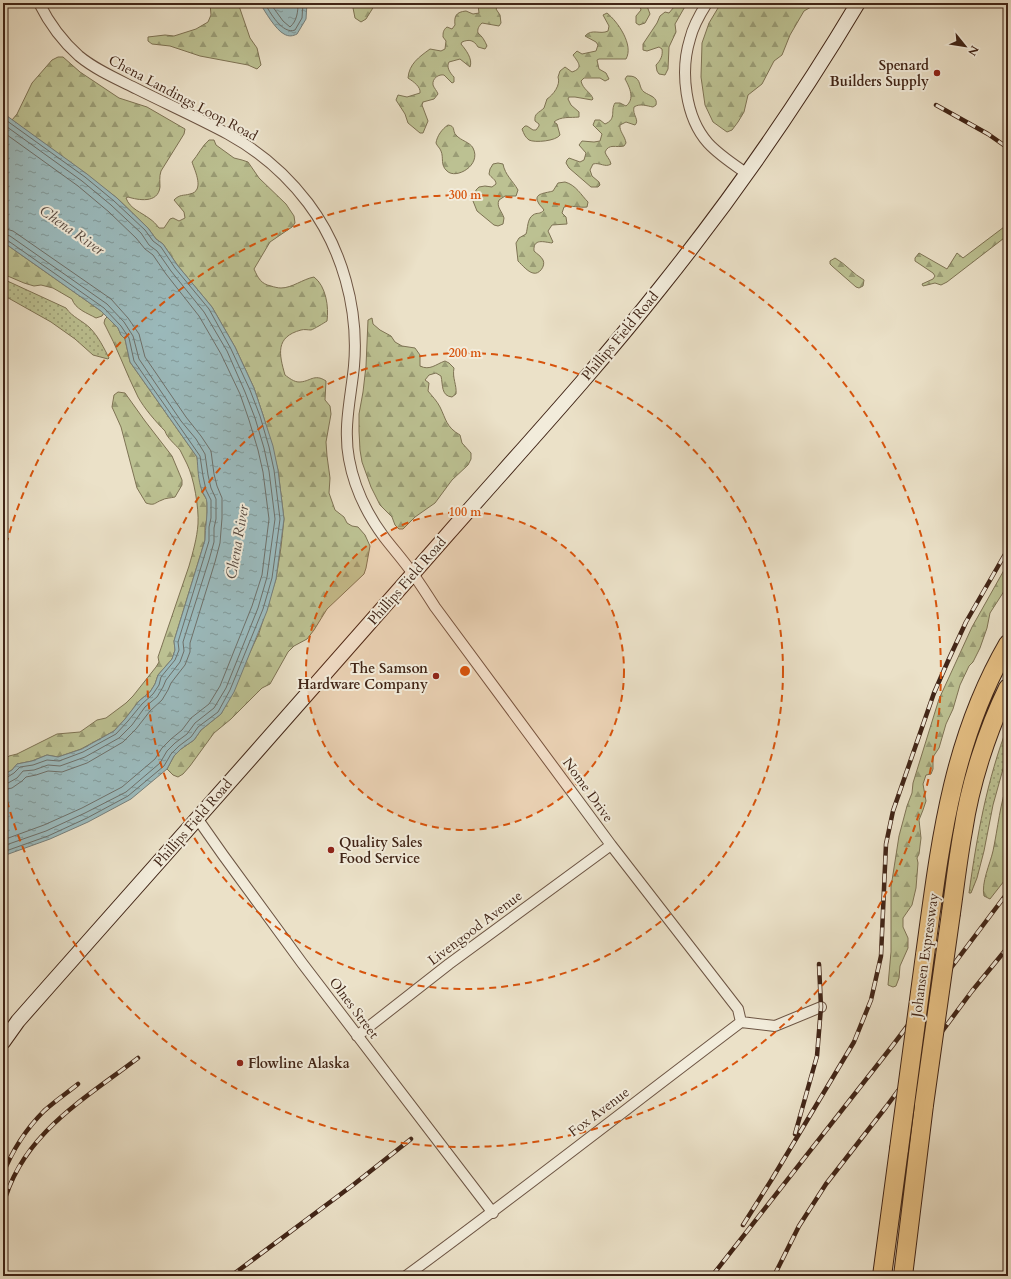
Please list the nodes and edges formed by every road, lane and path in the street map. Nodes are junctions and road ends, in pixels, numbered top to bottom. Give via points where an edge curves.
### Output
1 (39, 3) edge
2 (707, 3) edge
3 (858, 3) edge
4 (746, 173) junction
5 (413, 574) junction
6 (1007, 645) edge
7 (1008, 688) edge
8 (1003, 701) edge
9 (197, 818) junction
10 (611, 845) junction
11 (821, 1007) dead end
12 (741, 1022) junction
13 (357, 1036) junction
14 (3, 1042) edge
15 (493, 1213) junction
16 (406, 1276) edge
17 (882, 1276) edge
18 (903, 1276) edge

1 - 5 street, Chena Landings Loop Road via 51,25 80,56 102,71 240,141 274,166 316,215 331,242 350,297 354,357 346,425 349,461 369,514
2 - 4 street via 694,27 687,50 685,73 688,103 708,143 724,159
3 - 4 street, Phillips Field Road via 821,63
4 - 5 street, Phillips Field Road via 690,250 622,335
5 - 9 street, Phillips Field Road
5 - 10 street, Nome Drive
6 - 17 highway, Johansen Expressway, bridge via 969,730 945,817
7 - 8 highway, Johansen Expressway
8 - 18 highway, Johansen Expressway, bridge via 983,750 963,830
9 - 13 street, Olnes Street
9 - 14 street, Phillips Field Road via 18,1021
10 - 12 street, Nome Drive via 738,1009
10 - 13 street, Livengood Avenue via 449,964
11 - 12 street via 775,1026
12 - 15 street, Fox Avenue
13 - 15 street, Olnes Street
15 - 16 street, Fox Avenue

